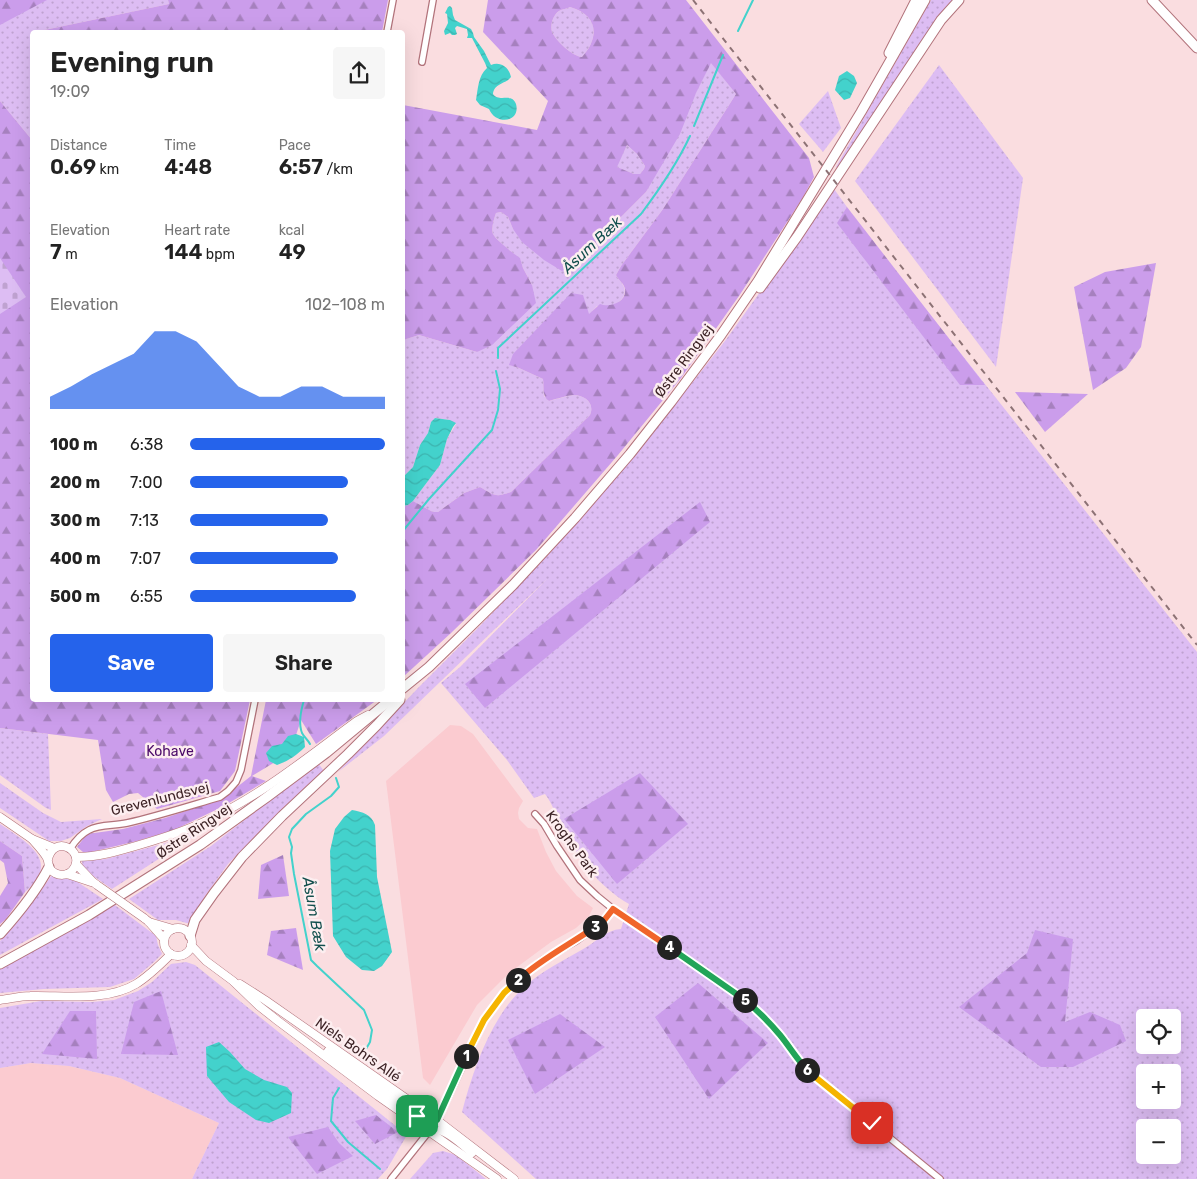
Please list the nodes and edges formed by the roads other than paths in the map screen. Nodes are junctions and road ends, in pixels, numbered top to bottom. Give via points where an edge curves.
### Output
1 (393, 0) edge
2 (434, 0) edge
3 (916, 0) edge
4 (925, 0) edge
5 (958, 0) edge
6 (1152, 0) edge
7 (387, 30) edge
8 (1197, 48) edge
9 (422, 62) dead end
10 (862, 112) junction
11 (721, 335) junction
12 (429, 668) junction
13 (405, 687) edge
14 (405, 694) edge
15 (255, 702) edge
16 (388, 702) edge
17 (398, 702) edge
18 (379, 709) junction
19 (535, 814) dead end
20 (0, 817) edge
21 (32, 839) junction
22 (54, 848) junction
23 (70, 848) junction
24 (76, 861) junction
25 (48, 863) junction
26 (67, 874) junction
27 (95, 884) junction
28 (613, 909) junction
29 (147, 920) junction
30 (173, 929) junction
31 (0, 934) edge
32 (164, 939) junction
33 (191, 940) junction
34 (171, 954) junction
35 (184, 955) junction
36 (206, 961) junction
37 (0, 964) edge
38 (233, 981) junction
39 (0, 1000) edge
40 (259, 1006) junction
41 (437, 1120) junction
42 (429, 1132) junction
43 (391, 1179) edge
44 (497, 1179) edge
45 (507, 1179) edge
46 (514, 1179) edge
47 (940, 1179) edge

1 - 7 street
2 - 9 street
3 - 10 main road via 879,70
4 - 10 main road, Østre Ringvej
5 - 11 main road via 941,20 797,237
6 - 8 main road
10 - 11 main road, Østre Ringvej
11 - 12 main road, Østre Ringvej via 636,447 575,518
12 - 13 main road, Østre Ringvej
12 - 14 main road
15 - 23 street, Grevenlundsvej via 241,770 228,791 126,824 90,829
16 - 18 main road, Østre Ringvej
17 - 33 main road via 242,857 195,920
18 - 24 street via 357,721 249,798 208,820 165,838
18 - 37 main road, Østre Ringvej via 319,758 200,845 89,915
19 - 28 street, Kroghs Park via 580,880
20 - 21 street
21 - 22 street
21 - 25 street
22 - 23 street
22 - 25 street
23 - 24 street
24 - 26 street via 74,869
24 - 27 street
25 - 26 street via 52,872
25 - 31 main road via 42,882
26 - 27 street
27 - 29 street, bridge
28 - 41 street via 602,923 544,959 504,993 484,1020
28 - 47 street, Kroghs Park via 744,1000 762,1015 814,1076
29 - 30 street
29 - 32 street
30 - 32 street
30 - 33 street via 183,930
32 - 34 street via 165,948
33 - 35 street via 189,951
33 - 36 street, Niels Bohrs Allé
34 - 35 street
34 - 39 street via 135,985 117,992
35 - 36 street, Niels Bohrs Allé
36 - 38 street, Niels Bohrs Allé
38 - 40 street, Niels Bohrs Allé
38 - 41 street, Niels Bohrs Allé
40 - 41 street via 423,1120 433,1123
40 - 42 street, Niels Bohrs Allé
41 - 42 street
41 - 46 street, Niels Bohrs Allé
42 - 43 street
42 - 44 street, Niels Bohrs Allé
42 - 45 street via 445,1133

